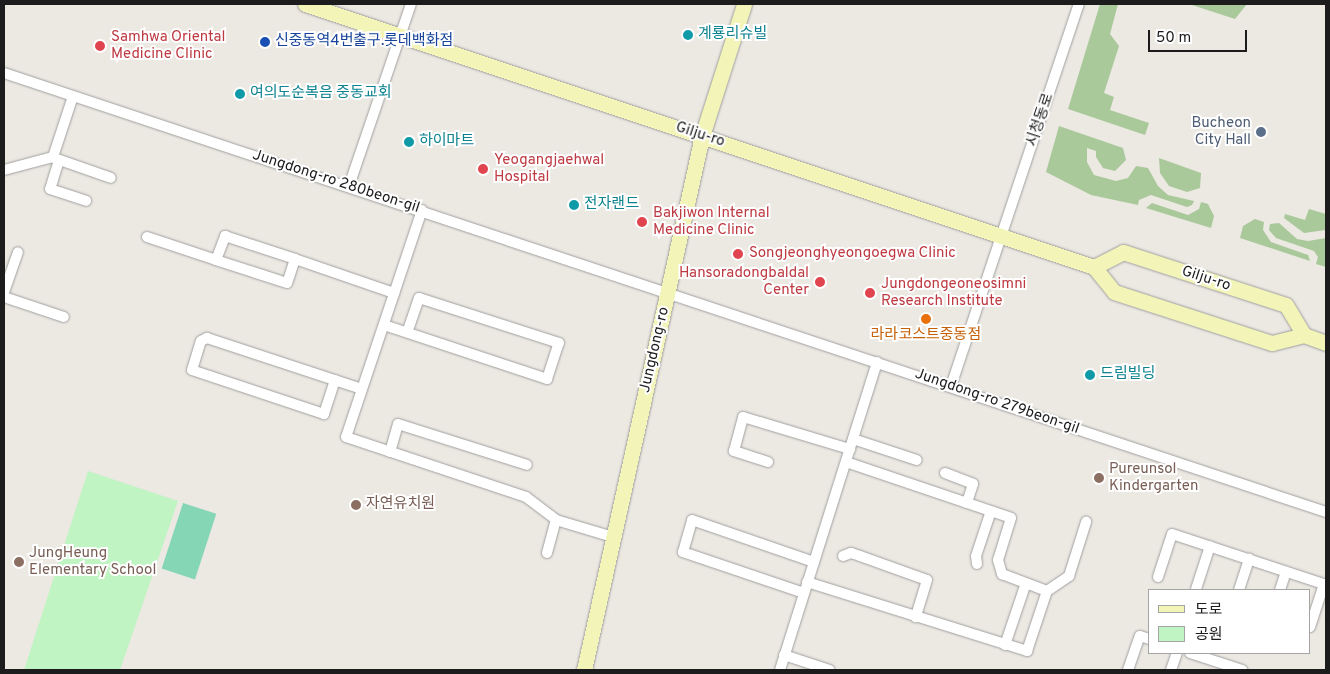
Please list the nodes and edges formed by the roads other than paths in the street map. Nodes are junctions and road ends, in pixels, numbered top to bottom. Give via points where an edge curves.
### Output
1 (305, 4) edge
2 (411, 4) edge
3 (744, 4) edge
4 (1079, 4) edge
5 (400, 36) junction
6 (4, 73) edge
7 (73, 96) junction
8 (702, 136) junction
9 (56, 159) junction
10 (4, 170) edge
11 (111, 178) dead end
12 (349, 186) junction
13 (86, 201) dead end
14 (422, 210) junction
15 (147, 237) dead end
16 (1002, 237) junction
17 (18, 252) dead end
18 (295, 259) junction
19 (216, 260) junction
20 (1094, 267) junction
21 (4, 292) edge
22 (669, 292) junction
23 (394, 293) junction
24 (4, 297) edge
25 (64, 316) dead end
26 (384, 325) junction
27 (407, 332) junction
28 (1304, 335) junction
29 (1326, 343) edge
30 (877, 362) junction
31 (335, 380) junction
32 (951, 386) junction
33 (362, 389) junction
34 (851, 444) junction
35 (390, 452) junction
36 (916, 460) dead end
37 (768, 462) dead end
38 (846, 462) junction
39 (527, 465) dead end
40 (945, 473) dead end
41 (967, 503) junction
42 (991, 511) junction
43 (1326, 512) edge
44 (556, 520) junction
45 (1086, 522) dead end
46 (614, 536) junction
47 (1210, 546) junction
48 (547, 553) dead end
49 (843, 556) dead end
50 (1249, 559) junction
51 (814, 562) junction
52 (978, 564) dead end
53 (1286, 572) junction
54 (1158, 577) dead end
55 (807, 582) junction
56 (1026, 583) junction
57 (1325, 584) edge
58 (1196, 589) dead end
59 (1239, 589) edge
60 (1280, 589) edge
61 (1047, 591) junction
62 (804, 593) junction
63 (916, 617) junction
64 (1310, 626) dead end
65 (1148, 639) edge
66 (1005, 645) junction
67 (1177, 654) edge
68 (1192, 654) edge
69 (784, 655) junction
70 (1214, 666) edge
71 (584, 670) edge
72 (780, 670) edge
73 (830, 670) edge
74 (1128, 670) edge
75 (1171, 670) edge
76 (1242, 670) edge

1 - 5 street, Gilju-ro
2 - 5 street
3 - 8 street, Jungdong-ro
4 - 16 street, 시청동로
5 - 8 street, Gilju-ro
5 - 12 street
6 - 7 street, Jungdong-ro 280beon-gil
7 - 9 street
7 - 12 street, Jungdong-ro 280beon-gil
8 - 16 street, Gilju-ro
8 - 22 street, Jungdong-ro
9 - 10 street
9 - 11 street
9 - 13 street via 50,189
12 - 14 street, Jungdong-ro 280beon-gil
14 - 22 street, Jungdong-ro 280beon-gil
14 - 23 street
15 - 19 street
16 - 20 street, Gilju-ro
16 - 32 street, 시청동로
17 - 21 street
18 - 19 street via 225,236
18 - 19 street via 287,283
18 - 23 street
20 - 28 street via 1114,292 1272,343
20 - 28 street, Gilju-ro via 1123,252 1286,305
22 - 30 street, Jungdong-ro 279beon-gil
22 - 46 street, Jungdong-ro
23 - 26 street
24 - 25 street
26 - 27 street
26 - 33 street
27 - 27 street via 547,379 559,343 419,298
28 - 29 street
30 - 32 street, Jungdong-ro 279beon-gil
30 - 34 street
31 - 31 street via 207,338 201,341 192,370 324,414
31 - 33 street
32 - 43 street, Jungdong-ro 279beon-gil
33 - 35 street via 346,437
34 - 36 street
34 - 37 street via 743,417 734,451
34 - 38 street
35 - 39 street via 398,424
35 - 44 street via 526,497
38 - 41 street
38 - 51 street
40 - 41 street via 973,484
41 - 42 street
42 - 52 street via 976,556
42 - 56 street via 1011,518 998,560 1002,574
44 - 46 street
44 - 48 street
45 - 61 street via 1069,576
46 - 71 street, Jungdong-ro
47 - 50 street
47 - 54 street via 1172,534
47 - 58 street
49 - 63 street via 851,553 927,580
50 - 53 street
50 - 59 street
51 - 55 street
51 - 62 street via 692,520 683,552
53 - 57 street
53 - 60 street
55 - 62 street
55 - 63 street
56 - 61 street
56 - 66 street
57 - 64 street
61 - 66 street via 1027,652
62 - 69 street
63 - 66 street
65 - 74 street via 1140,636
67 - 75 street
68 - 70 street
69 - 72 street
69 - 73 street
70 - 76 street

